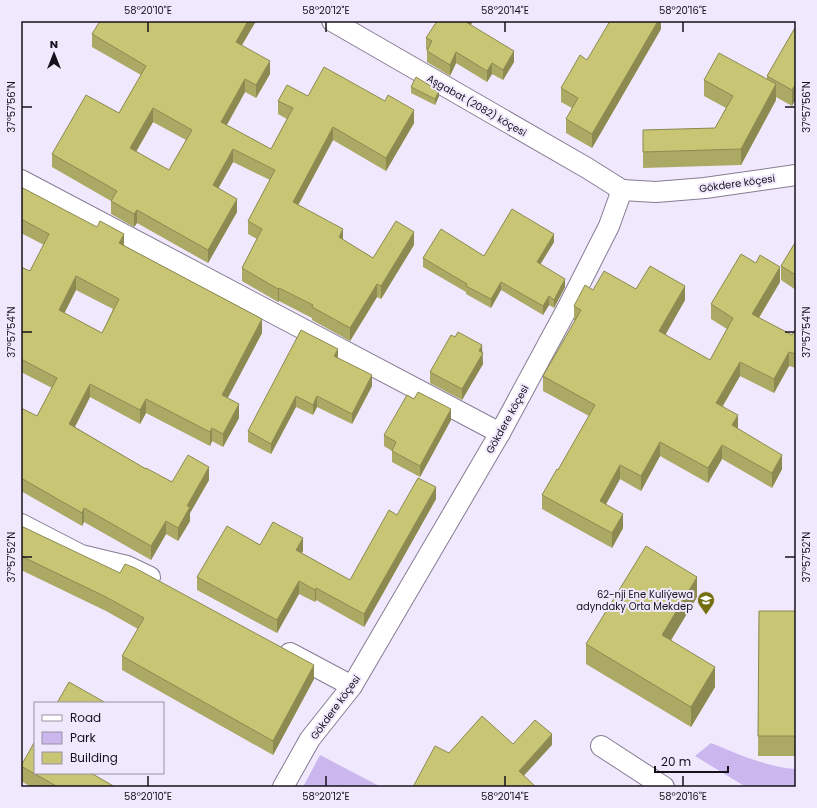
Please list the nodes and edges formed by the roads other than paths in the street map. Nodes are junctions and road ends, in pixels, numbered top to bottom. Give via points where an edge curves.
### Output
1 (332, 21) edge
2 (796, 175) edge
3 (21, 180) edge
4 (622, 190) junction
5 (500, 433) junction
6 (21, 524) edge
7 (168, 586) edge
8 (277, 646) edge
9 (352, 686) junction
10 (601, 746) dead end
11 (284, 787) edge
12 (664, 787) edge

1 - 4 street, Aşgabat (2082) köçesi
2 - 4 street, Gökdere köçesi via 705,188 656,192
3 - 5 street
4 - 5 street, Gökdere köçesi via 609,226
5 - 9 street, Gökdere köçesi
6 - 7 street via 81,555 127,566
8 - 9 street
9 - 11 street, Gökdere köçesi via 310,739
10 - 12 street

